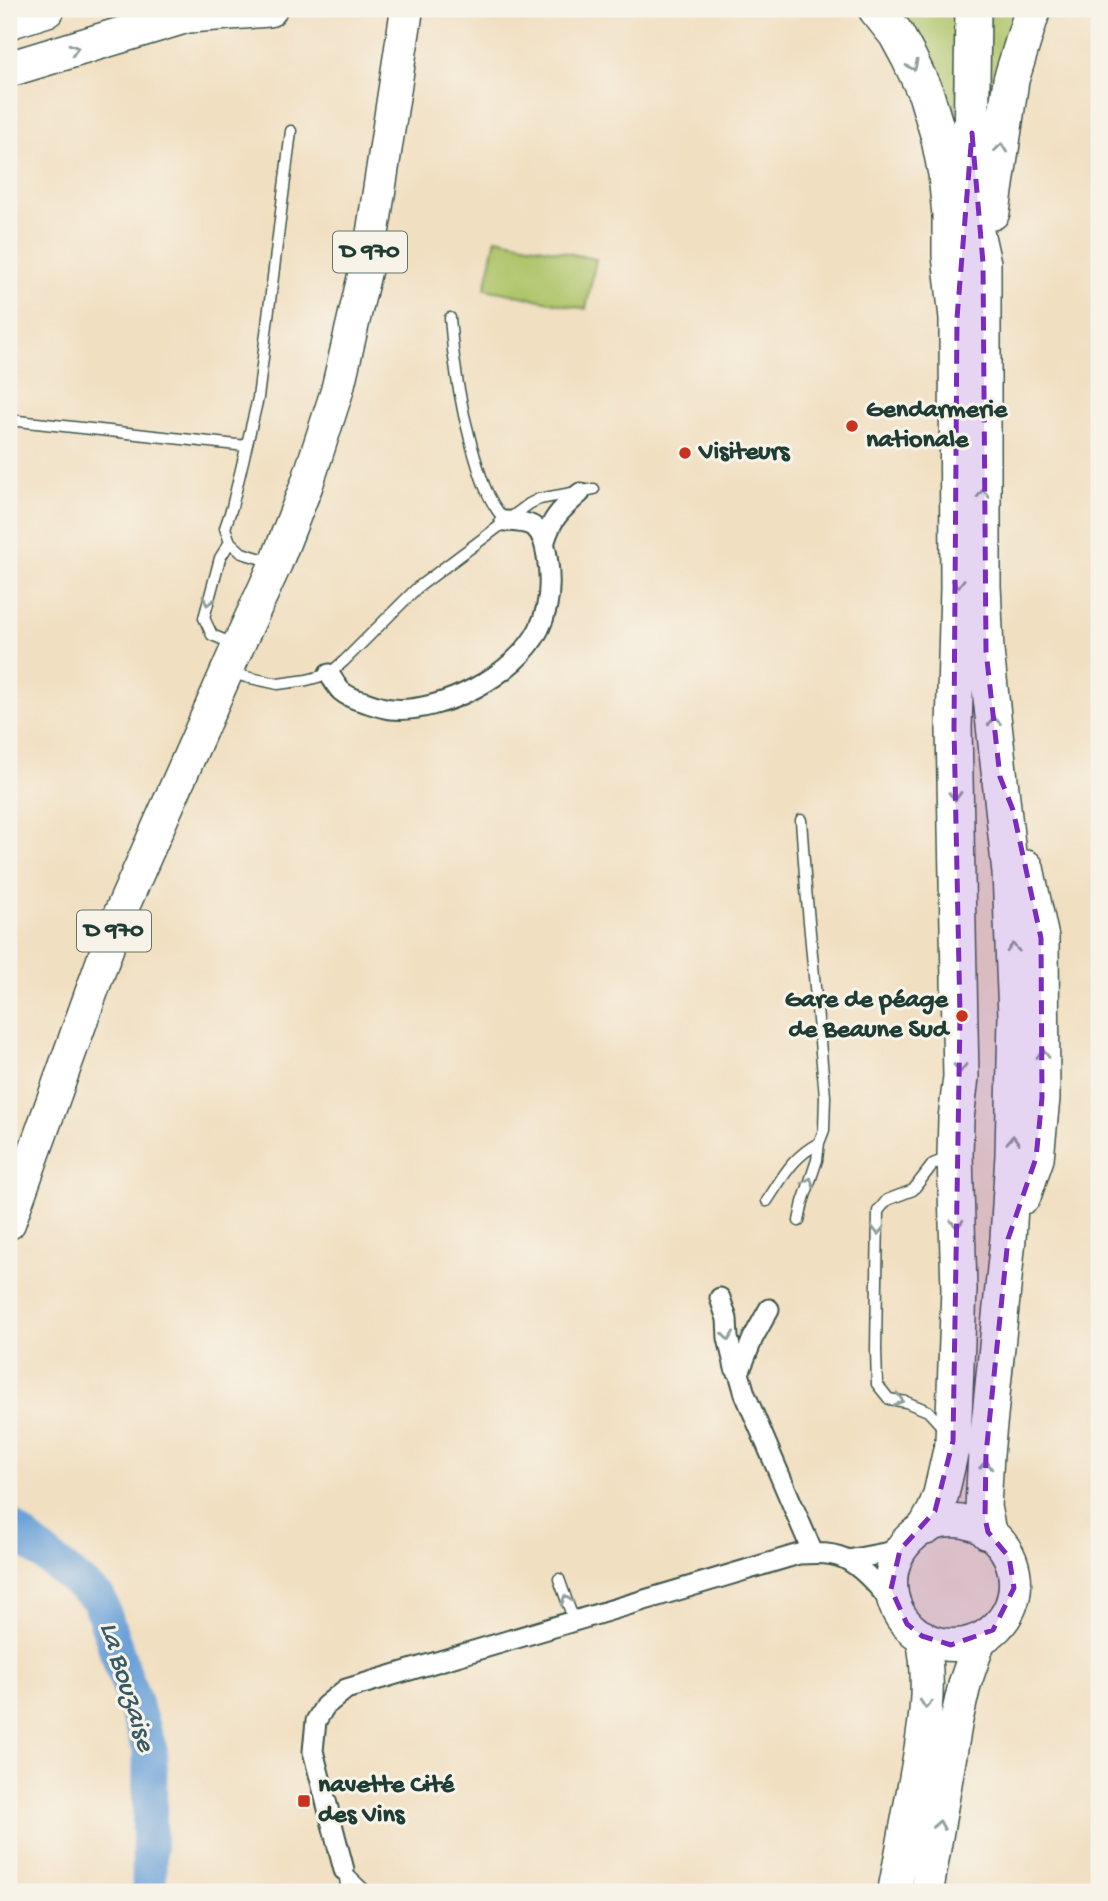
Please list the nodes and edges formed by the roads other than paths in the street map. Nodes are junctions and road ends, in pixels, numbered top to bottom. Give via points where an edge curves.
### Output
1 (47, 9) edge
2 (269, 9) edge
3 (876, 9) edge
4 (973, 9) edge
5 (1033, 9) edge
6 (198, 12) edge
7 (406, 12) edge
8 (9, 21) edge
9 (9, 69) edge
10 (291, 131) dead end
11 (972, 133) junction
12 (983, 264) junction
13 (450, 318) dead end
14 (957, 318) junction
15 (9, 420) edge
16 (246, 446) junction
17 (587, 491) joint
18 (505, 521) junction
19 (544, 541) junction
20 (230, 542) junction
21 (276, 563) junction
22 (232, 658) junction
23 (329, 674) junction
24 (801, 820) dead end
25 (819, 1143) junction
26 (955, 1155) junction
27 (767, 1201) dead end
28 (799, 1221) dead end
29 (9, 1223) edge
30 (720, 1298) dead end
31 (769, 1309) dead end
32 (739, 1373) junction
33 (953, 1441) junction
34 (926, 1527) junction
35 (988, 1532) junction
36 (900, 1550) junction
37 (813, 1553) junction
38 (848, 1560) junction
39 (559, 1579) dead end
40 (897, 1609) junction
41 (574, 1621) junction
42 (922, 1636) junction
43 (980, 1639) junction
44 (344, 1870) junction
45 (347, 1892) edge
46 (367, 1892) edge
47 (894, 1892) edge
48 (926, 1892) edge

1 - 8 highway
2 - 6 highway
3 -> 14 highway via 909,58 938,134 946,174
4 - 11 highway
12 -> 5 highway via 1012,80
9 -> 6 highway
7 - 21 main road, D 970 via 370,250 337,391
10 - 16 lane via 258,398
11 - 12 highway via 976,232
11 - 14 highway via 966,255
35 -> 12 highway via 986,1454 1008,1239 1016,1016 1010,872 983,586
13 - 18 lane via 464,420 484,489
14 -> 26 highway via 954,728 961,1077
15 - 16 lane
16 - 20 lane via 225,527
17 - 18 lane via 539,499
17 - 19 street via 558,512
18 - 19 street via 532,525
18 - 23 lane via 417,588
19 - 23 street via 551,576 539,629 508,667 478,686 454,698 393,709 353,698
20 - 21 lane via 242,553
20 -> 22 lane via 220,558 204,618
21 - 22 main road, D 970
22 - 23 lane via 246,677 278,684
22 - 29 main road, D 970 via 118,918
24 - 25 lane via 825,1096
25 - 27 lane via 793,1162
28 -> 25 lane
26 -> 33 highway via 959,1289
26 -> 33 lane via 933,1164 913,1190 887,1200 878,1211 876,1350 877,1384 883,1393 928,1411
30 -> 32 street
31 - 32 street
32 - 37 street
33 - 34 highway via 941,1494
34 - 35 main road via 951,1521
34 - 36 main road
35 - 43 main road via 1009,1557 1014,1588 1004,1618
36 - 38 street
36 - 40 main road via 892,1569
37 - 38 street
37 - 41 street
38 - 40 street
41 -> 39 lane
40 - 42 main road via 907,1625
41 - 44 street via 345,1689 325,1706 316,1721 313,1751
42 - 43 main road via 951,1645
42 -> 47 main road via 927,1701
48 -> 43 main road via 956,1722
44 - 45 lane
44 - 46 lane

